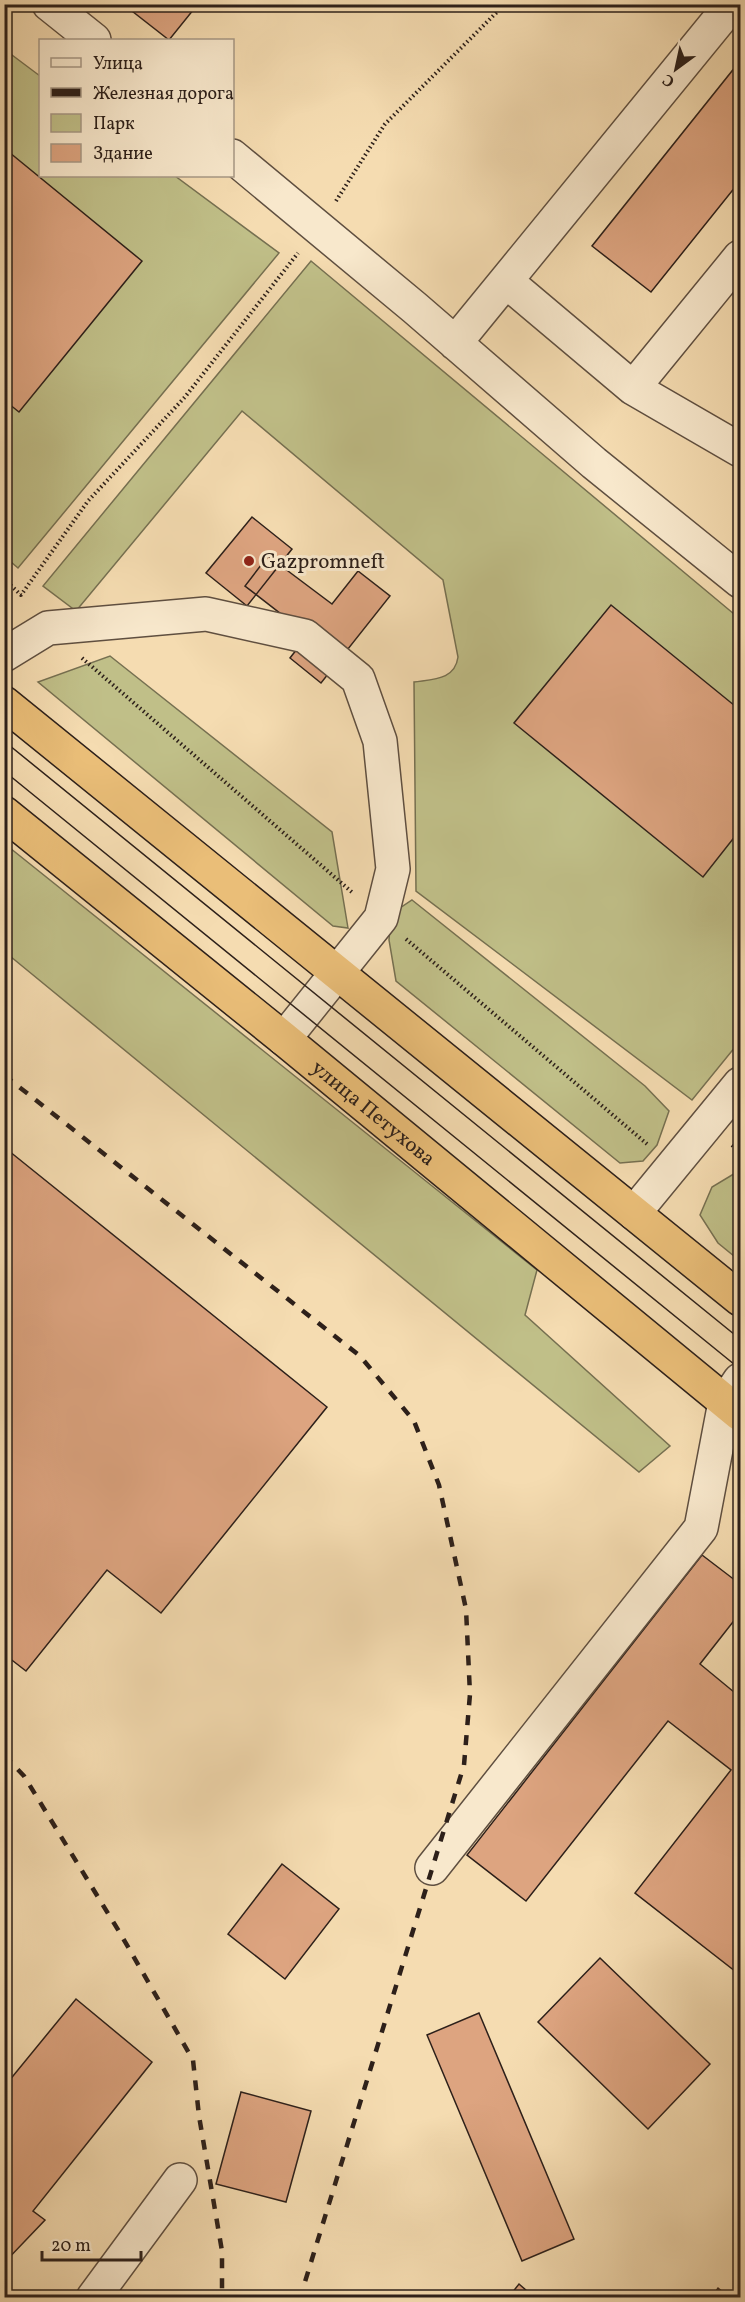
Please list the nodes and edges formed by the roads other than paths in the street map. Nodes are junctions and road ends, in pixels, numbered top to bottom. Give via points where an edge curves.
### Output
1 (49, 4) edge
2 (732, 4) edge
3 (93, 39) edge
4 (234, 158) edge
5 (741, 257) edge
6 (506, 280) junction
7 (455, 343) junction
8 (633, 388) junction
9 (741, 450) edge
10 (741, 581) edge
11 (4, 655) edge
12 (4, 703) edge
13 (4, 813) edge
14 (338, 972) junction
15 (284, 1039) junction
16 (741, 1084) edge
17 (634, 1213) junction
18 (741, 1299) edge
19 (736, 1399) edge
20 (432, 1868) dead end
21 (180, 2180) dead end
22 (93, 2298) edge

1 - 3 street
2 - 6 street
4 - 7 street
5 - 8 street
6 - 7 street
6 - 8 street
7 - 10 street via 594,463
8 - 9 street
11 - 14 street via 48,628 206,615 305,636 358,679 380,741 393,869 381,918
12 - 14 highway
13 - 15 highway, улица Петухова
14 - 15 street
14 - 17 highway
15 - 19 highway, улица Петухова
16 - 17 street
17 - 18 highway
19 - 20 street via 701,1528
21 - 22 street

